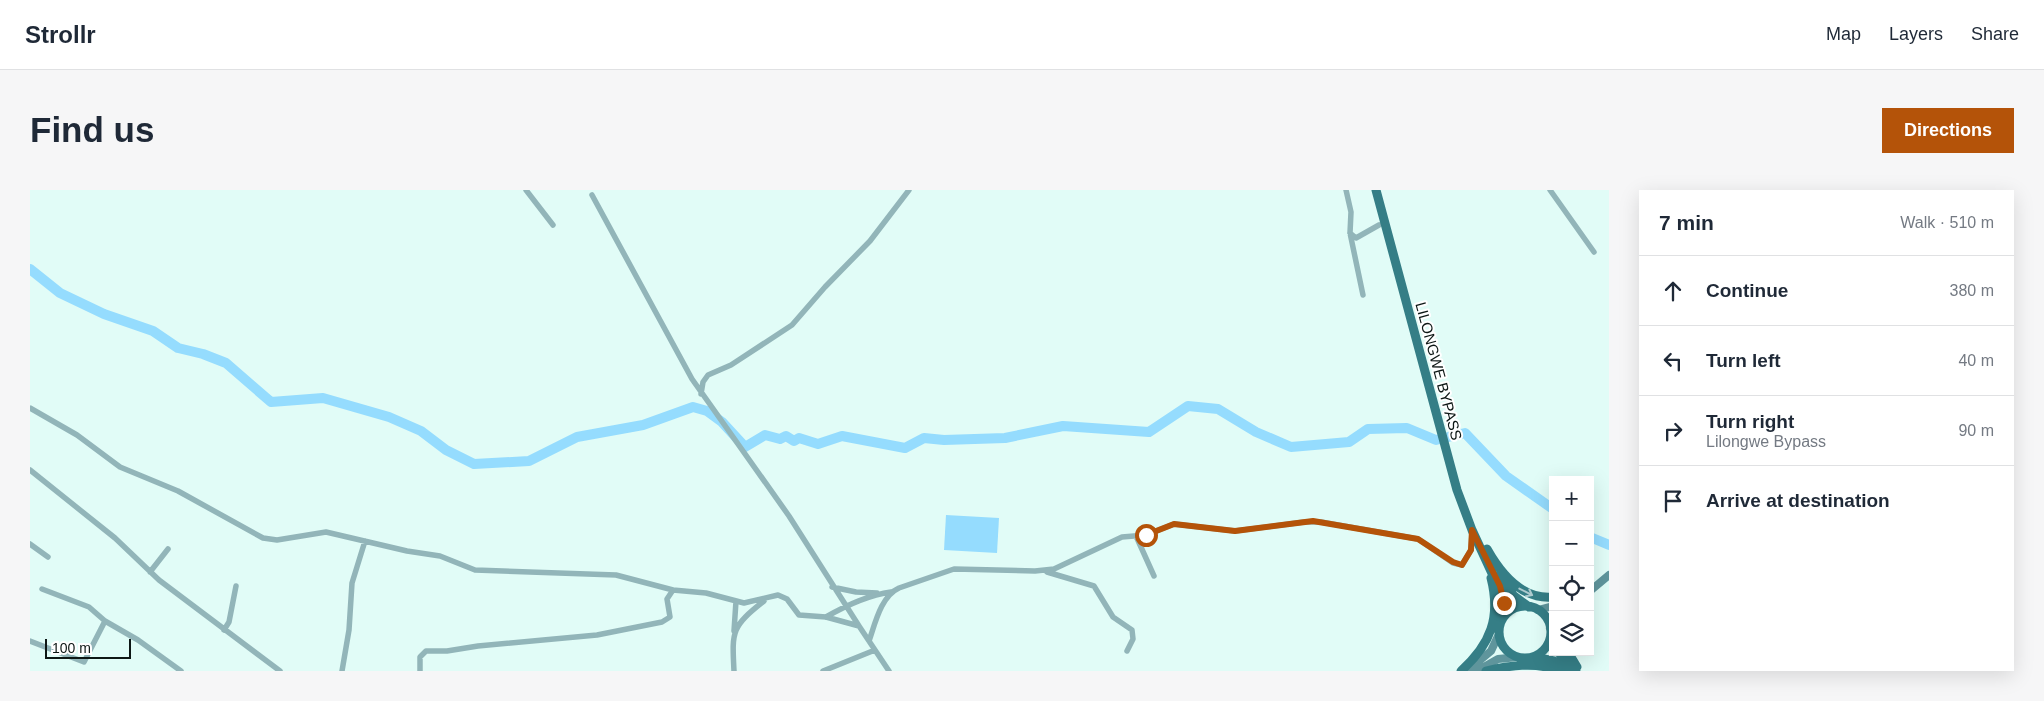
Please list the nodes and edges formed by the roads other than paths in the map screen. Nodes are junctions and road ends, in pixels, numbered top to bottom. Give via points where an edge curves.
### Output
1 (526, 190) edge
2 (909, 190) edge
3 (1346, 190) edge
4 (1376, 190) edge
5 (1550, 190) edge
6 (592, 195) dead end
7 (553, 225) dead end
8 (1379, 225) dead end
9 (1350, 233) junction
10 (1594, 252) dead end
11 (1363, 295) dead end
12 (701, 394) junction
13 (30, 408) edge
14 (30, 470) edge
15 (1472, 530) junction
16 (1136, 536) junction
17 (365, 541) junction
18 (30, 544) edge
19 (168, 549) dead end
20 (48, 557) dead end
21 (1486, 559) junction
22 (1045, 571) junction
23 (150, 572) junction
24 (1154, 576) dead end
25 (1606, 577) edge
26 (1594, 582) edge
27 (236, 586) dead end
28 (832, 587) junction
29 (1594, 588) edge
30 (42, 589) dead end
31 (673, 590) junction
32 (891, 592) junction
33 (879, 593) junction
34 (1549, 597) edge
35 (768, 598) junction
36 (736, 601) junction
37 (845, 606) junction
38 (1549, 606) edge
39 (1533, 608) junction
40 (826, 617) junction
41 (1502, 620) junction
42 (105, 621) junction
43 (1549, 624) edge
44 (858, 626) junction
45 (224, 630) junction
46 (734, 633) junction
47 (1499, 634) junction
48 (1549, 639) edge
49 (30, 641) edge
50 (870, 641) junction
51 (875, 650) junction
52 (1127, 651) dead end
53 (1562, 656) edge
54 (1570, 656) edge
55 (1518, 657) junction
56 (1530, 658) junction
57 (181, 671) edge
58 (280, 671) edge
59 (342, 671) edge
60 (420, 671) edge
61 (734, 671) edge
62 (823, 671) edge
63 (889, 671) edge
64 (1461, 671) edge
65 (1467, 671) edge
66 (1477, 671) edge
67 (1486, 671) edge
68 (1557, 671) edge
69 (1568, 671) edge
70 (1576, 671) edge
71 (1579, 671) edge

1 - 7 street
2 - 12 street via 870,241 792,325 731,365 708,375
3 - 9 street via 1351,212
4 - 15 main road, LILONGWE BYPASS via 1446,453
5 - 10 street
6 - 12 street
8 - 9 street via 1356,238
9 - 11 street
12 - 28 street via 789,516
13 - 17 street via 77,435 120,467 178,492 263,538 277,540 322,532
14 - 23 street via 108,532
15 - 16 street via 1471,550 1462,565 1418,539 1313,521 1235,531 1174,524
15 - 21 main road, LILONGWE BYPASS
15 -> 34 main road via 1517,587 1535,596
16 - 22 street via 1122,537
16 - 24 street
17 - 31 street via 440,556 475,570 616,575
17 - 59 street via 352,583
18 - 20 street
19 - 23 street
21 - 39 main road, LILONGWE BYPASS via 1509,590
21 - 41 main road, LILONGWE BYPASS via 1502,595
21 - 64 main road via 1496,600 1493,622 1480,651
22 - 32 street via 954,569
22 - 52 street via 1094,586 1113,617 1132,630 1133,639
23 - 45 street
25 - 26 main road
25 - 29 main road
27 - 45 street via 229,622
28 - 33 street
28 - 37 street
30 - 42 street via 89,607
31 - 36 street
31 - 60 street via 667,599 670,617 662,622 597,635 447,651 426,650 420,657
32 - 33 street
32 - 50 street via 879,612
33 - 37 street
35 - 36 street
35 - 40 street via 783,596 799,615
35 - 46 street via 741,621
36 - 46 street
37 - 40 street
37 - 44 street
38 - 39 main road
39 - 41 main road via 1513,609
39 - 43 main road
40 - 44 street
41 - 47 main road
42 - 49 street via 84,662
42 - 57 street
44 - 50 street
45 - 58 street
46 - 61 street
47 - 55 main road via 1505,649
47 - 65 main road via 1491,651
48 - 56 main road via 1545,649
50 - 51 street
51 - 62 street
51 - 63 street
53 - 70 main road
54 - 71 main road
55 - 56 main road
55 - 66 main road via 1498,659
56 - 69 main road via 1548,658
67 - 68 main road via 1522,667

